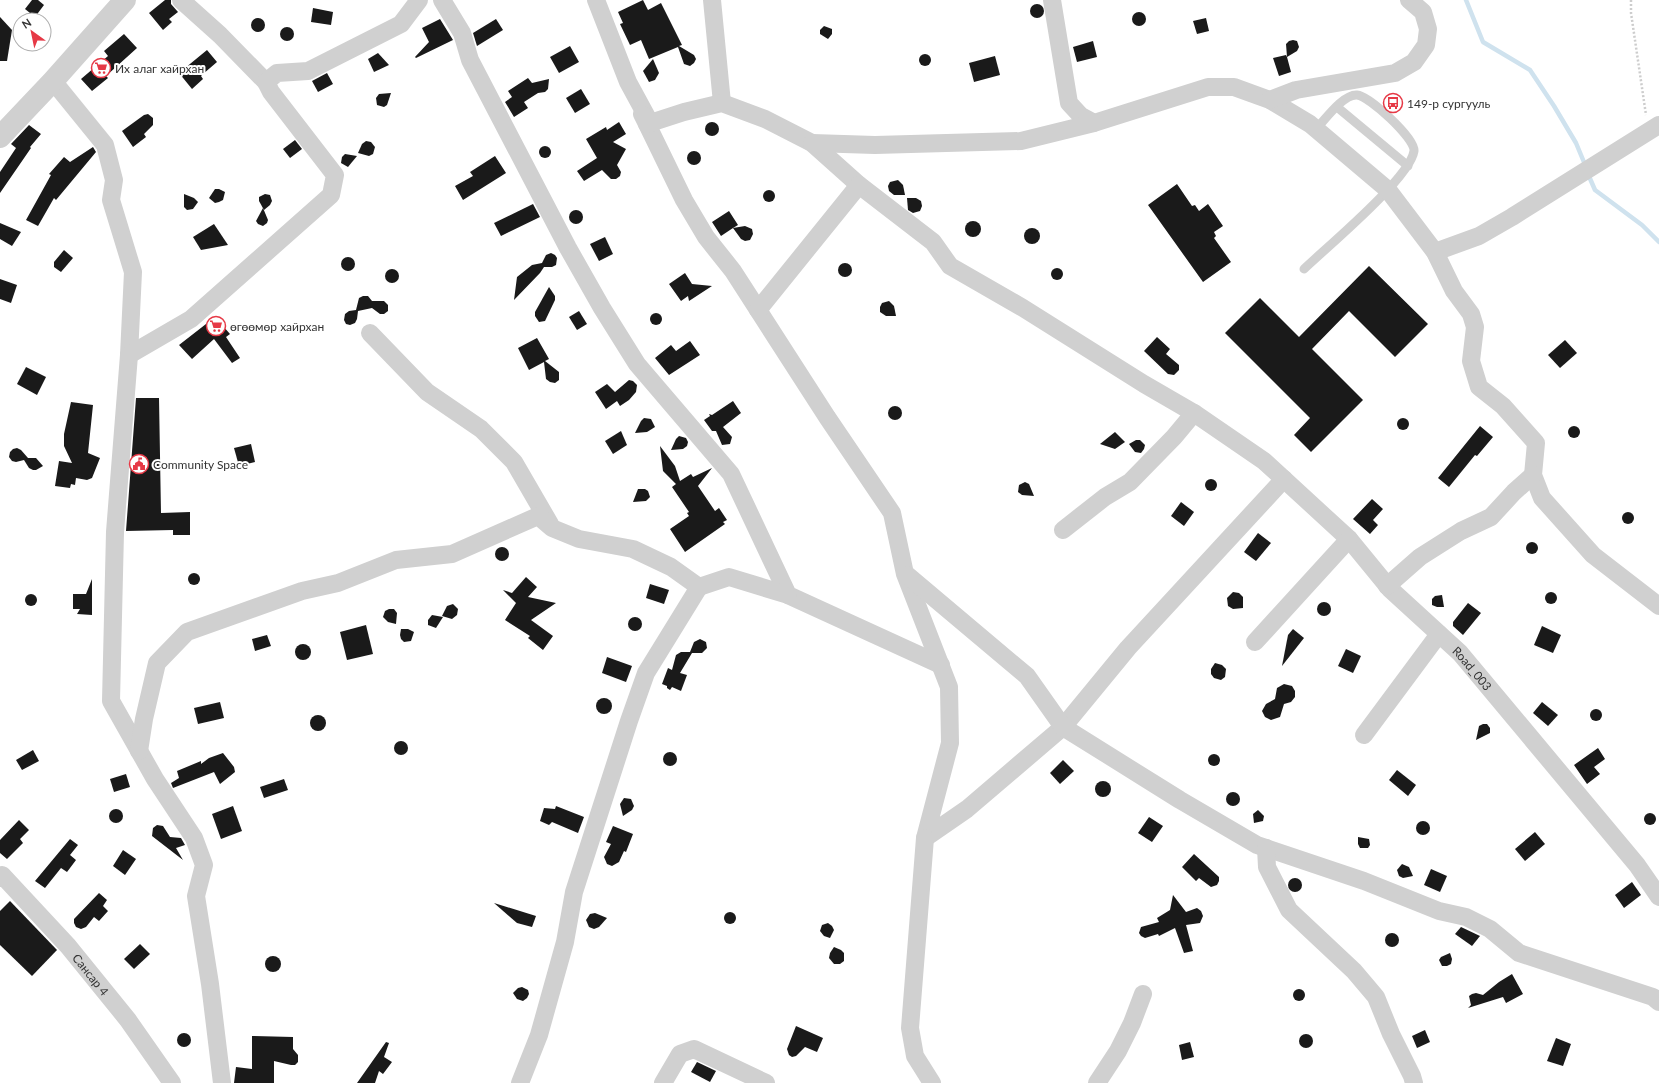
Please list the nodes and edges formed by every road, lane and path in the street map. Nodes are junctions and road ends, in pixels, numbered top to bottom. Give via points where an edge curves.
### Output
1 (125, 0) edge
2 (181, 0) edge
3 (419, 0) edge
4 (442, 0) edge
5 (596, 0) edge
6 (712, 0) edge
7 (1052, 0) edge
8 (1409, 0) edge
9 (1631, 0) edge
10 (53, 81) junction
11 (266, 82) junction
12 (1270, 100) junction
13 (722, 103) junction
14 (1337, 107) junction
15 (1094, 123) junction
16 (647, 124) junction
17 (1654, 128) edge
18 (1316, 129) junction
19 (0, 137) edge
20 (812, 143) junction
21 (1408, 166) junction
22 (859, 185) junction
23 (1388, 190) junction
24 (1435, 252) junction
25 (1304, 269) dead end
26 (758, 310) junction
27 (370, 333) dead end
28 (129, 355) junction
29 (1194, 413) junction
30 (1533, 476) junction
31 (1284, 479) junction
32 (552, 528) junction
33 (1063, 530) dead end
34 (1349, 539) junction
35 (905, 574) junction
36 (1387, 586) junction
37 (699, 587) junction
38 (788, 595) junction
39 (1659, 606) edge
40 (1439, 634) junction
41 (1255, 642) dead end
42 (941, 666) junction
43 (1063, 726) junction
44 (1364, 735) dead end
45 (139, 751) junction
46 (925, 838) junction
47 (1266, 848) junction
48 (0, 878) edge
49 (1659, 897) edge
50 (1143, 994) dead end
51 (1657, 995) edge
52 (172, 1083) edge
53 (222, 1083) edge
54 (520, 1083) edge
55 (663, 1083) edge
56 (766, 1083) edge
57 (932, 1083) edge
58 (1097, 1083) edge
59 (1414, 1083) edge

1 - 10 street
2 - 11 street
3 - 11 street via 401,24 308,71 277,73
4 - 38 street via 462,33 470,60 564,241 602,308 638,364 730,474
5 - 16 street via 628,82 647,117
6 - 13 street
7 - 15 street via 1069,103 1080,116
8 - 12 street via 1423,12 1428,29 1426,45 1414,62 1395,73 1296,90
9 - 17 path via 1631,13
10 - 19 street
10 - 28 street via 105,145 114,180 111,200 133,272
11 - 28 street via 335,175 332,195 191,319
12 - 15 street via 1234,87 1208,88
12 - 18 street
13 - 16 street
13 - 20 street via 765,119
14 - 18 lane
14 - 21 lane
14 - 21 lane via 1345,98 1357,95 1367,99 1402,128 1414,150
15 - 20 street via 1021,141 875,145
16 - 26 street via 684,200 706,237
17 - 24 street via 1479,236
18 - 23 street
20 - 22 street, Road_003
21 - 23 lane
22 - 26 street
22 - 29 street, Road_003 via 933,242 950,266
23 - 24 street
23 - 25 lane
24 - 30 street via 1454,291 1471,314 1475,327 1471,361 1479,387 1503,406 1536,443
26 - 35 street via 892,513
27 - 32 street via 428,392 481,429 514,462
28 - 45 street via 115,532 111,702
29 - 31 street, Road_003 via 1264,461
29 - 33 street via 1130,482 1105,497
30 - 36 street via 1491,517 1461,531 1420,557
30 - 39 street via 1542,498 1593,555
31 - 34 street, Road_003
31 - 43 street via 1128,648
32 - 37 street via 579,539 633,549 671,567
32 - 45 street via 538,516 452,554 396,560 338,583 302,591 187,632 157,662
34 - 36 street, Road_003
34 - 41 street
35 - 42 street
35 - 43 street via 1027,676
36 - 40 street, Road_003
37 - 38 street via 729,577
37 - 54 street via 646,673 574,892 565,942 539,1035
38 - 42 street
40 - 44 street
40 - 49 street, Road_003 via 1460,653 1519,722 1637,865
42 - 46 street via 949,687 950,742
43 - 46 street via 967,809
43 - 47 street via 1180,800
45 - 53 street via 194,838 204,865 196,896
46 - 57 street via 910,1028 915,1056
47 - 51 street via 1364,881 1439,911 1466,917 1490,929 1519,953
47 - 59 street via 1267,867 1289,910 1354,971 1376,997
48 - 52 street, Сансар 4 via 2,875 68,946 128,1020
50 - 58 street via 1118,1051
55 - 56 street via 680,1054 694,1049

